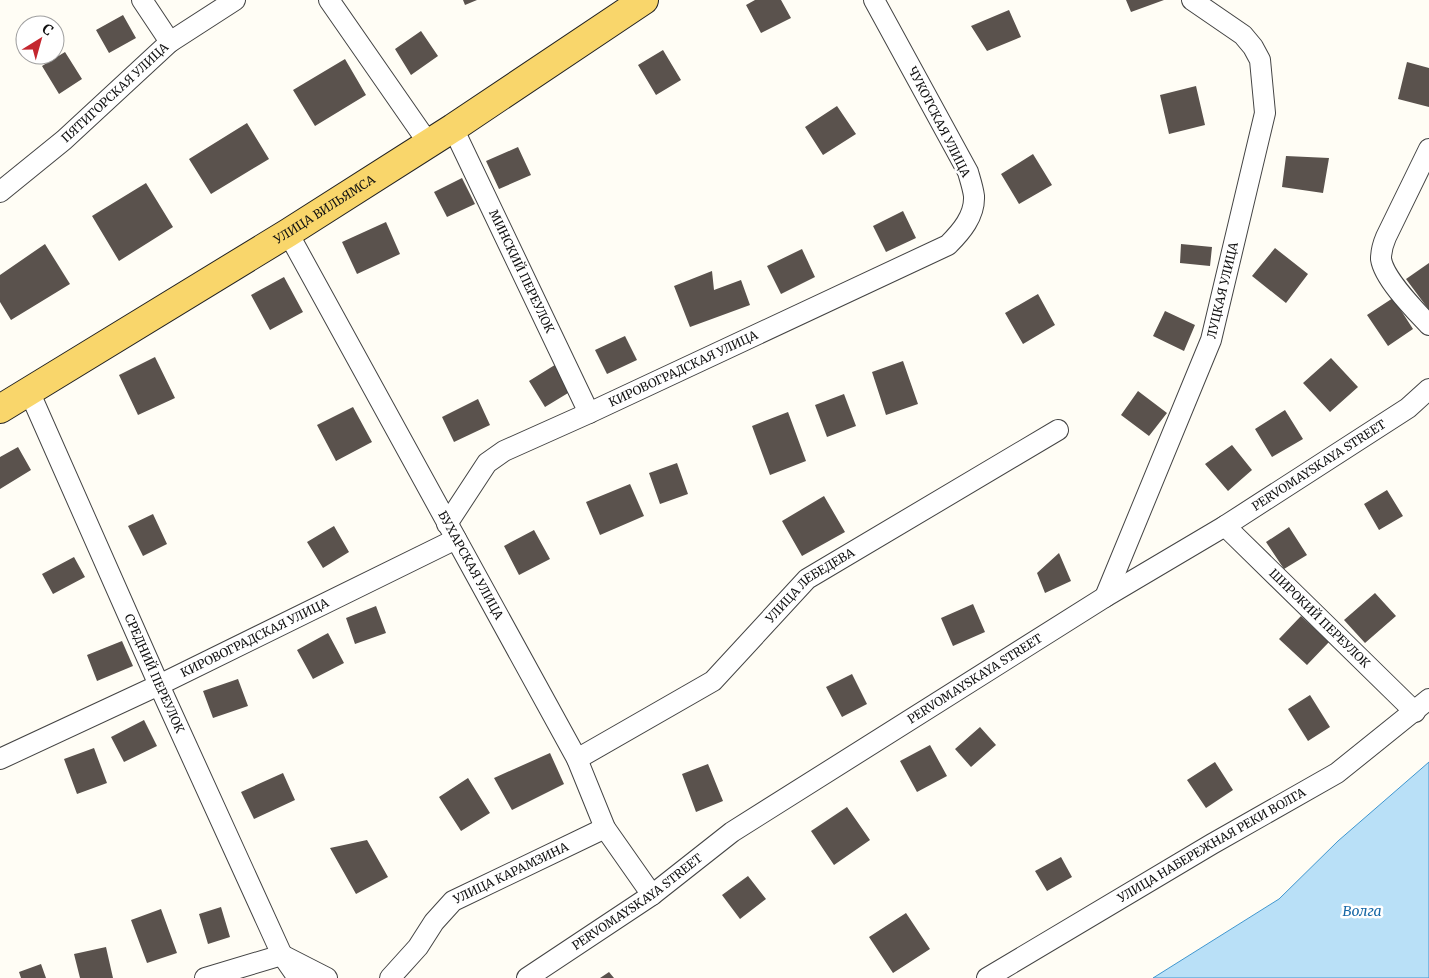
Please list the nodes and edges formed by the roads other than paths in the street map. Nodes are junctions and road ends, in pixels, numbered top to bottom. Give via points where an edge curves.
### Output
1 (142, 0) edge
2 (235, 0) edge
3 (329, 0) edge
4 (644, 0) edge
5 (874, 0) edge
6 (1192, 0) edge
7 (170, 42) junction
8 (453, 128) junction
9 (429, 144) junction
10 (1429, 149) edge
11 (0, 192) edge
12 (288, 233) junction
13 (948, 245) joint
14 (1429, 325) edge
15 (1429, 389) edge
16 (29, 391) junction
17 (0, 409) edge
18 (589, 413) junction
19 (1058, 430) dead end
20 (1225, 526) junction
21 (452, 532) junction
22 (1105, 598) junction
23 (159, 685) junction
24 (1422, 705) edge
25 (0, 759) edge
26 (577, 759) junction
27 (605, 828) junction
28 (652, 895) junction
29 (282, 955) junction
30 (204, 978) edge
31 (298, 978) edge
32 (327, 978) edge
33 (390, 978) edge
34 (527, 978) edge
35 (987, 978) edge

1 - 7 street
2 - 7 street, ПЯТИГОРСКАЯ УЛИЦА
3 - 9 street
4 - 8 main road, УЛИЦА ВИЛЬЯМСА
5 - 13 street, ЧУКОТСКАЯ УЛИЦА via 968,172 974,196 970,217
6 - 22 street, ЛУЦКАЯ УЛИЦА via 1243,35 1253,47 1260,60 1265,113 1211,340
7 - 11 street, ПЯТИГОРСКАЯ УЛИЦА via 64,140
8 - 9 main road, УЛИЦА ВИЛЬЯМСА
8 - 18 street, МИНСКИЙ ПЕРЕУЛОК
9 - 12 main road, УЛИЦА ВИЛЬЯМСА
10 - 14 street via 1386,237 1381,260 1390,280
12 - 16 main road, УЛИЦА ВИЛЬЯМСА
12 - 21 street, БУХАРСКАЯ УЛИЦА
13 - 18 street, КИРОВОГРАДСКАЯ УЛИЦА
15 - 20 street, PERVOMAYSKAYA STREET via 1408,408
16 - 17 main road, УЛИЦА ВИЛЬЯМСА
16 - 23 street, СРЕДНИЙ ПЕРЕУЛОК
18 - 21 street, КИРОВОГРАДСКАЯ УЛИЦА via 504,451 487,463
19 - 26 street, УЛИЦА ЛЕБЕДЕВА via 807,579 713,680
20 - 22 street, PERVOMAYSKAYA STREET
20 - 24 street, ШИРОКИЙ ПЕРЕУЛОК
21 - 23 street, КИРОВОГРАДСКАЯ УЛИЦА
21 - 26 street, БУХАРСКАЯ УЛИЦА
22 - 28 street, PERVOMAYSKAYA STREET via 732,832
23 - 25 street, КИРОВОГРАДСКАЯ УЛИЦА
23 - 29 street, СРЕДНИЙ ПЕРЕУЛОК
24 - 35 street, УЛИЦА НАБЕРЕЖНАЯ РЕКИ ВОЛГА via 1337,773
26 - 27 street, БУХАРСКАЯ УЛИЦА
27 - 28 street, БУХАРСКАЯ УЛИЦА
27 - 33 street, УЛИЦА КАРАМЗИНА via 453,901
28 - 34 street, PERVOMAYSKAYA STREET
29 - 30 street
29 - 31 street, СРЕДНИЙ ПЕРЕУЛОК
29 - 32 street

